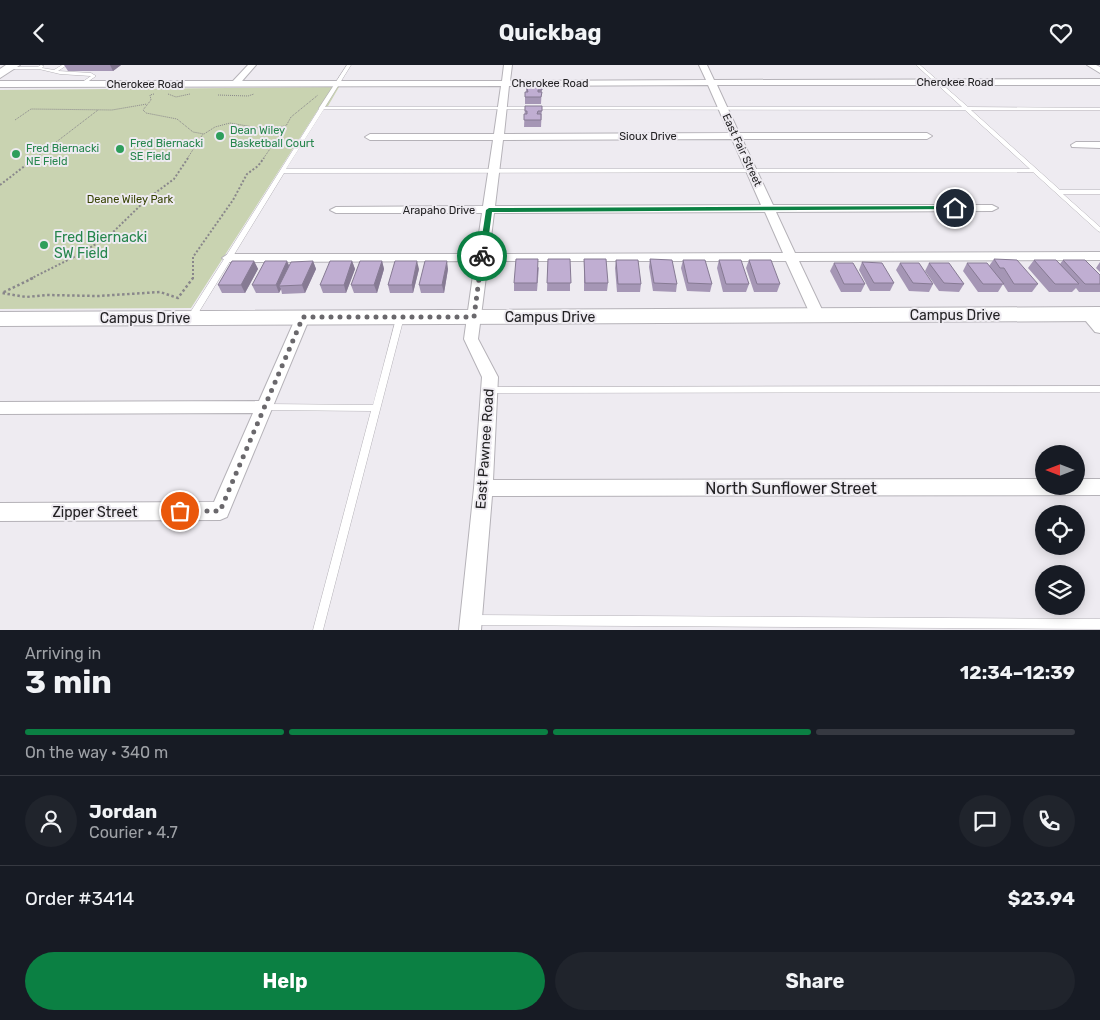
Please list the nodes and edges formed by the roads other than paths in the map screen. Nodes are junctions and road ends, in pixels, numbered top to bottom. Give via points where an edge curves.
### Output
1 (44, 65) edge
2 (66, 65) edge
3 (252, 65) edge
4 (349, 65) edge
5 (508, 65) edge
6 (703, 65) edge
7 (918, 65) edge
8 (1091, 65) edge
9 (39, 68) junction
10 (8, 69) edge
11 (56, 71) junction
12 (1100, 71) edge
13 (937, 82) junction
14 (337, 83) junction
15 (506, 83) junction
16 (711, 83) junction
17 (1100, 83) edge
18 (0, 84) edge
19 (83, 84) junction
20 (235, 84) junction
21 (722, 107) junction
22 (321, 108) junction
23 (502, 108) junction
24 (964, 108) junction
25 (1100, 109) edge
26 (927, 135) dead end
27 (736, 136) junction
28 (370, 137) dead end
29 (499, 137) junction
30 (1076, 144) dead end
31 (1100, 145) edge
32 (752, 170) junction
33 (282, 171) junction
34 (1033, 171) junction
35 (494, 172) junction
36 (1057, 192) junction
37 (1100, 192) edge
38 (992, 208) dead end
39 (769, 209) junction
40 (336, 210) dead end
41 (489, 210) junction
42 (1100, 230) edge
43 (482, 256) junction
44 (1100, 256) edge
45 (791, 257) junction
46 (228, 258) junction
47 (818, 316) junction
48 (303, 317) junction
49 (400, 317) junction
50 (474, 317) junction
51 (191, 318) junction
52 (0, 319) edge
53 (1096, 319) edge
54 (1100, 389) edge
55 (489, 391) junction
56 (264, 407) junction
57 (0, 408) edge
58 (376, 408) junction
59 (1100, 487) edge
60 (483, 488) junction
61 (0, 513) edge
62 (1100, 624) edge
63 (470, 625) edge
64 (318, 630) edge

1 - 9 lane
2 - 11 lane
3 - 20 street
4 - 14 lane
5 - 15 street, East Pawnee Road
6 - 16 street, East Fair Street
7 - 13 lane
8 - 12 street
9 - 10 lane
9 - 11 lane
11 - 19 lane via 94,76
13 - 16 street, Cherokee Road
13 - 17 street, Cherokee Road
13 - 24 lane
14 - 15 street, Cherokee Road
14 - 20 street, Cherokee Road
14 - 22 lane
15 - 16 street, Cherokee Road
15 - 23 street, East Pawnee Road
16 - 21 street, East Fair Street
18 - 19 street, Cherokee Road
19 - 20 street, Cherokee Road
21 - 23 lane
21 - 24 lane
21 - 27 street, East Fair Street
22 - 23 lane
22 - 33 lane
23 - 29 street, East Pawnee Road
24 - 25 lane
24 - 34 lane
26 - 27 street, Sioux Drive
27 - 29 street, Sioux Drive
27 - 32 street, East Fair Street
28 - 29 street, Sioux Drive
29 - 35 street, East Pawnee Road
30 - 31 street
32 - 34 lane
32 - 35 lane
32 - 39 street, East Fair Street
33 - 35 lane
33 - 46 lane
34 - 36 lane
35 - 41 street, East Pawnee Road
36 - 37 lane
36 - 42 lane
38 - 39 street, Arapaho Drive
39 - 41 street, Arapaho Drive
39 - 45 street, East Fair Street
40 - 41 street, Arapaho Drive
41 - 43 street, East Pawnee Road
43 - 45 street
43 - 46 street
43 - 50 street, East Pawnee Road
44 - 45 street
45 - 47 street, East Fair Street
46 - 51 lane
47 - 50 main road, Campus Drive
47 - 53 main road, Campus Drive
48 - 49 main road, Campus Drive
48 - 51 main road, Campus Drive
48 - 56 street, Zipper Street
49 - 50 main road, Campus Drive
49 - 58 lane
50 - 55 street, East Pawnee Road via 471,339 490,377
51 - 52 main road, Campus Drive
54 - 55 lane
55 - 60 street, East Pawnee Road
56 - 57 street
56 - 58 lane
56 - 61 street, Zipper Street via 220,511
58 - 64 lane
59 - 60 street, North Sunflower Street
60 - 63 street, East Pawnee Road
62 - 63 lane

